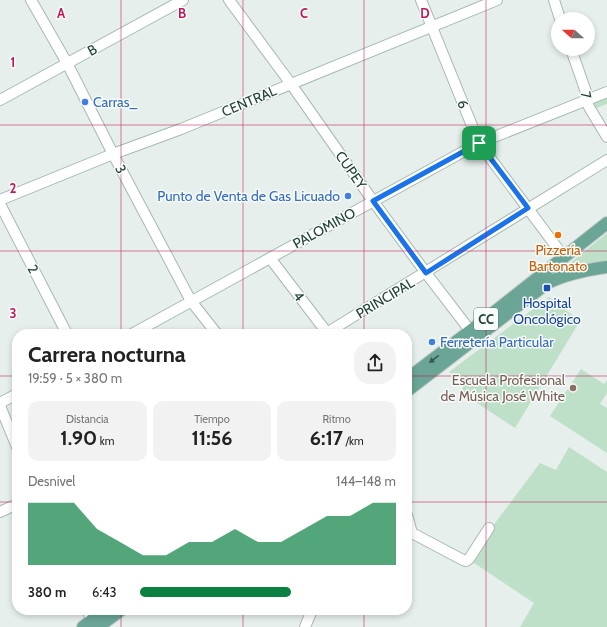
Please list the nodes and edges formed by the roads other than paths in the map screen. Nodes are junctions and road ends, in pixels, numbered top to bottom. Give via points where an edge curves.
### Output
1 (31, 0) edge
2 (184, 0) edge
3 (229, 0) edge
4 (421, 0) edge
5 (497, 0) edge
6 (554, 0) edge
7 (558, 12) edge
8 (432, 26) junction
9 (573, 56) edge
10 (67, 63) junction
11 (291, 84) junction
12 (607, 92) edge
13 (0, 100) edge
14 (586, 100) junction
15 (607, 137) edge
16 (479, 143) junction
17 (113, 154) junction
18 (607, 160) edge
19 (0, 200) edge
20 (373, 201) junction
21 (0, 204) edge
22 (528, 208) junction
23 (607, 223) edge
24 (564, 257) junction
25 (270, 258) junction
26 (607, 267) edge
27 (426, 273) junction
28 (191, 301) junction
29 (64, 329) edge
30 (141, 329) edge
31 (213, 329) edge
32 (323, 329) edge
33 (335, 329) edge
34 (473, 335) junction
35 (412, 376) edge
36 (412, 387) edge
37 (12, 397) edge
38 (0, 405) edge
39 (12, 435) edge
40 (12, 506) edge
41 (0, 512) edge
42 (489, 528) dead end
43 (412, 533) edge
44 (100, 615) edge
45 (108, 615) edge
46 (310, 615) edge
47 (91, 622) edge
48 (305, 627) edge

1 - 10 street, 3
2 - 10 street, B
3 - 11 street, CUPEY
4 - 8 street, 6
5 - 8 street, CENTRAL
6 - 7 street
8 - 11 street, CENTRAL
8 - 16 street, 6
9 - 14 street, 7 via 586,92
10 - 13 street, B
10 - 17 street, 3
11 - 17 street, CENTRAL via 181,130
11 - 20 street, CUPEY
12 - 14 street, PALOMINO
14 - 15 street, 7
14 - 16 street, PALOMINO
16 - 20 street, PALOMINO
16 - 22 street, 6
17 - 19 street, CENTRAL
17 - 28 street, 3
18 - 22 street, PRINCIPAL
20 - 25 street, PALOMINO
20 - 27 street, CUPEY
21 - 29 street, 2
22 - 24 street, 6
22 - 27 street, PRINCIPAL
23 - 24 main road, CC
24 - 34 main road, CC
25 - 28 street, PALOMINO
25 - 32 street, 4
26 - 34 main road, CC via 556,278
27 - 33 street, PRINCIPAL
27 - 34 street, CUPEY
28 - 30 street, PALOMINO
28 - 31 street, 3
34 -> 35 main road, CC
34 - 36 main road, CC
37 - 38 street
38 - 39 street
40 - 41 street
42 - 43 street via 466,561
44 - 47 main road
45 - 47 main road
46 - 48 street

